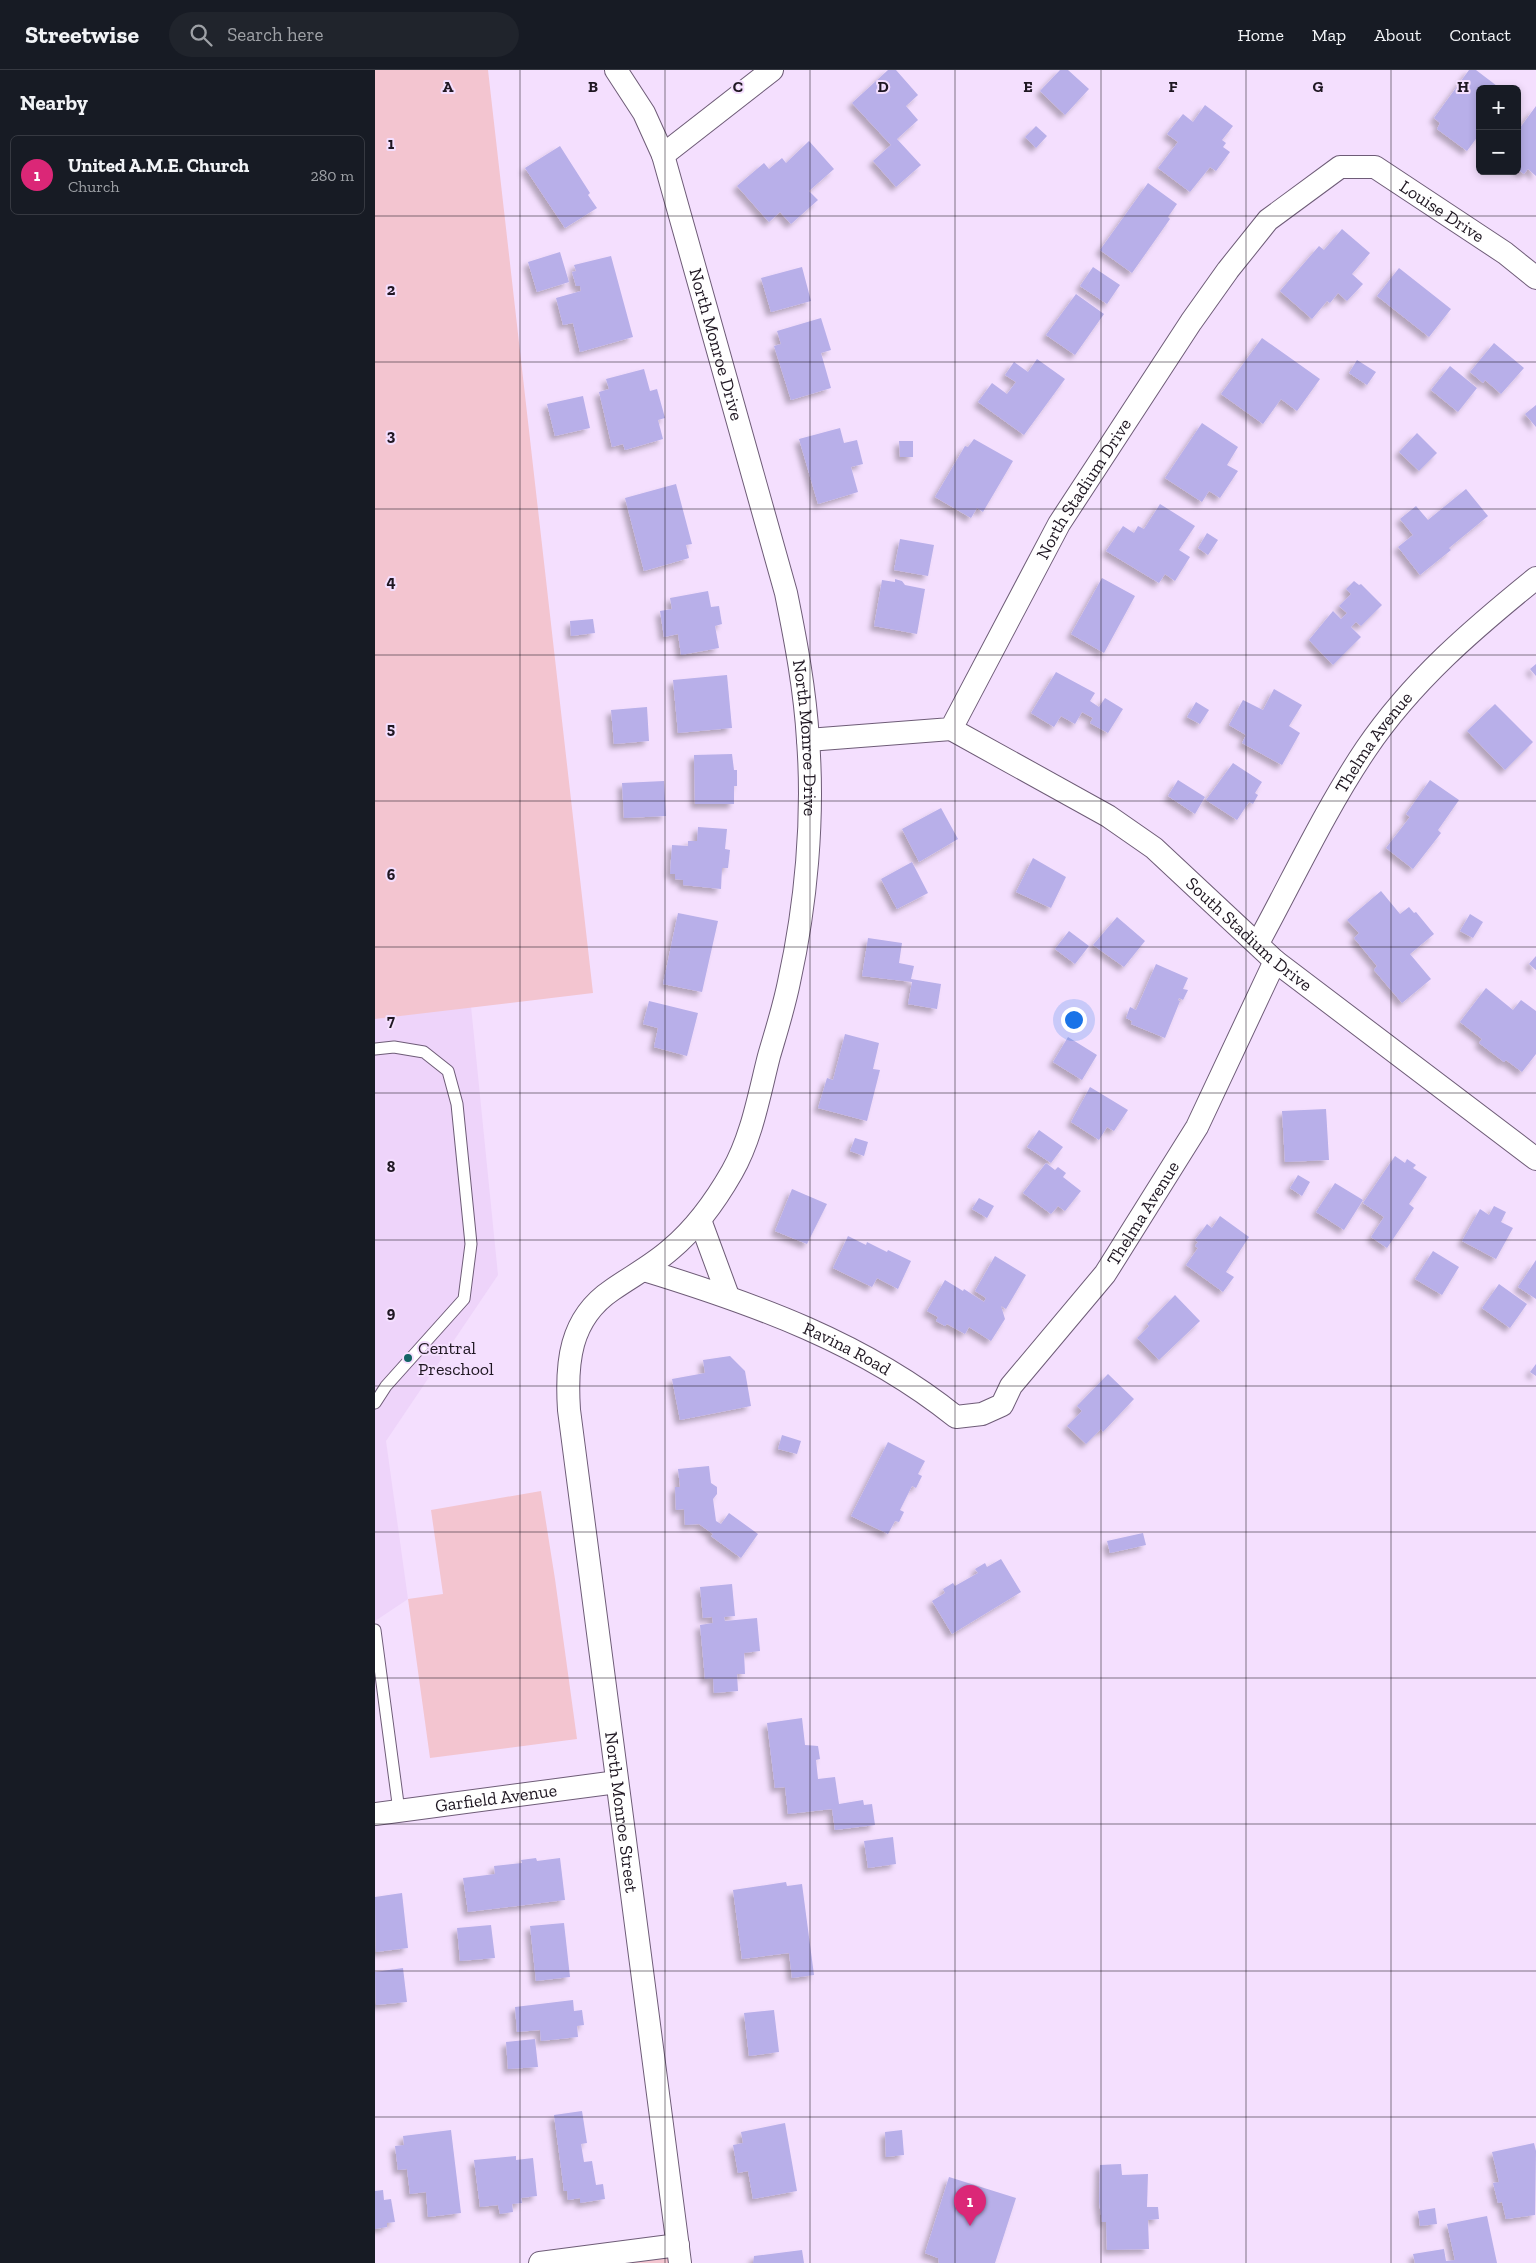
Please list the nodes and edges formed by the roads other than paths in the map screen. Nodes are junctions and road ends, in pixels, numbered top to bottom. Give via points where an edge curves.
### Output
1 (616, 70) edge
2 (772, 70) edge
3 (663, 155) junction
4 (1340, 167) joint
5 (1536, 278) edge
6 (1536, 578) edge
7 (951, 729) junction
8 (808, 740) junction
9 (1257, 944) junction
10 (1275, 961) junction
11 (375, 1049) edge
12 (1536, 1159) edge
13 (699, 1220) junction
14 (644, 1270) junction
15 (728, 1296) junction
16 (568, 1360) joint
17 (375, 1403) edge
18 (956, 1416) joint
19 (375, 1630) edge
20 (617, 1782) junction
21 (399, 1811) junction
22 (375, 1814) edge
23 (679, 2254) edge
24 (540, 2263) edge

1 - 3 street, North Monroe Drive via 644,113
2 - 3 street
3 - 8 street, North Monroe Drive via 786,593 801,667
4 - 5 street, Louise Drive via 1375,167 1505,253
4 - 7 street, North Stadium Drive via 1268,220 1191,322 1059,524
6 - 9 street, Thelma Avenue via 1470,632 1430,670 1394,712 1349,776
7 - 8 street
7 - 9 street, South Stadium Drive via 1108,816 1154,848
8 - 13 street, North Monroe Drive via 809,825 798,933 789,982 748,1136 733,1170
9 - 10 street, South Stadium Drive
10 - 12 street, South Stadium Drive
10 - 18 street, Thelma Avenue via 1197,1127 1105,1274 1011,1386 1002,1405 982,1414
11 - 17 lane via 394,1046 424,1052 448,1071 457,1104 471,1244 464,1299 386,1386
13 - 14 street, North Monroe Drive via 671,1250
13 - 15 street
14 - 15 street, Ravina Road
14 - 16 street, North Monroe Drive via 610,1290 594,1305 577,1330
15 - 18 street, Ravina Road via 805,1327 879,1364
16 - 20 street, North Monroe Street via 569,1410
19 - 21 lane
20 - 21 street, Garfield Avenue
20 - 23 street, North Monroe Street
21 - 22 street, Garfield Avenue
23 - 24 street

